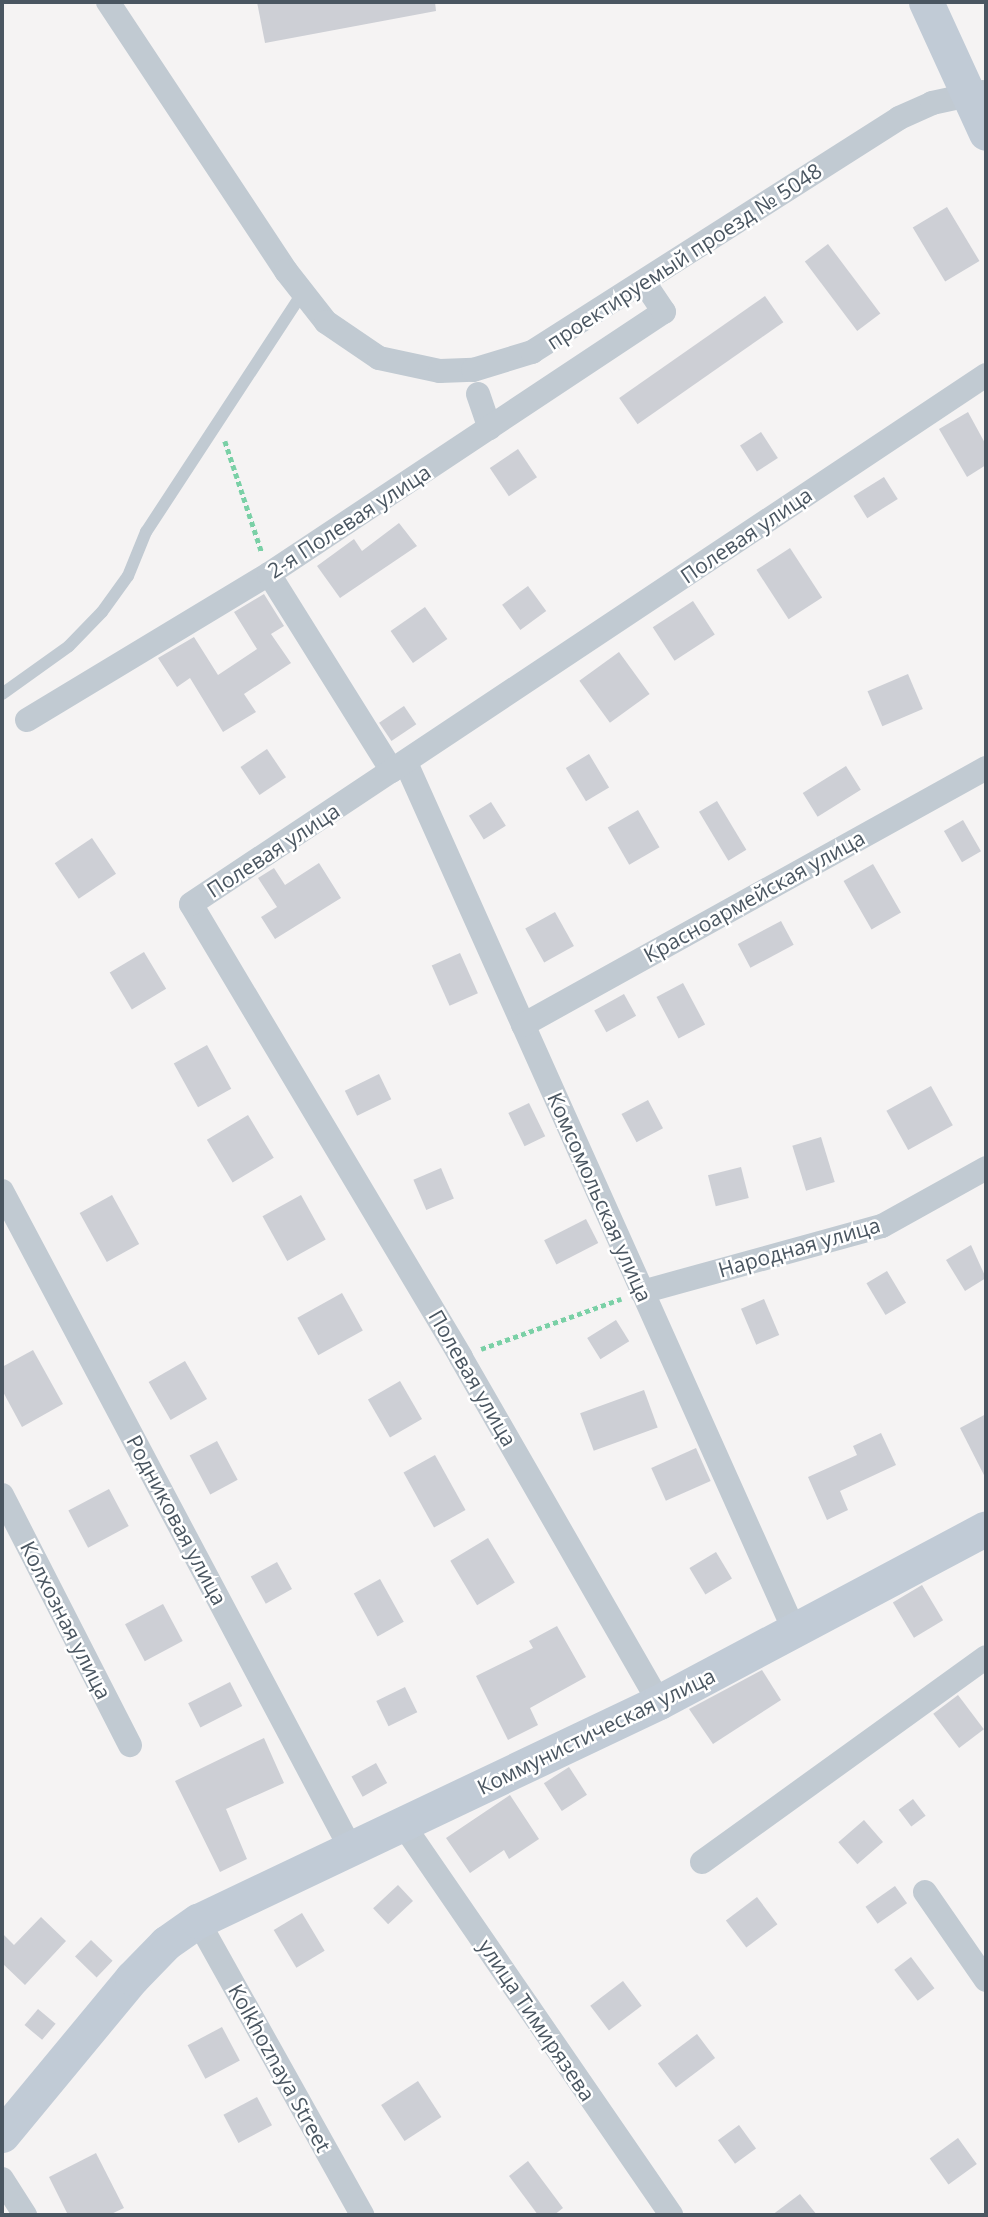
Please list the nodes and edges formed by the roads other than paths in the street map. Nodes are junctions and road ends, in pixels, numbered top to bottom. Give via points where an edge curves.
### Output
1 (108, 2) edge
2 (926, 2) edge
3 (977, 93) edge
4 (986, 133) edge
5 (645, 284) junction
6 (302, 293) junction
7 (986, 374) edge
8 (478, 394) dead end
9 (491, 428) junction
10 (269, 574) junction
11 (2, 694) edge
12 (27, 720) dead end
13 (399, 767) junction
14 (986, 768) edge
15 (523, 1025) junction
16 (986, 1168) edge
17 (2, 1191) edge
18 (642, 1292) junction
19 (2, 1495) edge
20 (986, 1528) edge
21 (794, 1630) junction
22 (986, 1657) edge
23 (659, 1702) junction
24 (130, 1745) dead end
25 (404, 1826) junction
26 (351, 1849) junction
27 (702, 1862) dead end
28 (925, 1892) dead end
29 (198, 1921) junction
30 (986, 1980) edge
31 (2, 2135) edge
32 (2, 2179) edge
33 (25, 2215) edge
34 (362, 2215) edge
35 (670, 2215) edge

1 - 6 street, проектируемый проезд № 5048
2 - 3 street
3 - 4 street
3 - 5 street, проектируемый проезд № 5048 via 899,118
5 - 6 street, проектируемый проезд № 5048 via 532,352 473,370 440,372 379,358 353,344
5 - 9 street, 2-я Полевая улица via 664,313
6 - 11 lane via 146,532 128,576 102,612 69,646
7 - 13 street, Полевая улица
8 - 9 street
9 - 10 street, 2-я Полевая улица
10 - 12 street, 2-я Полевая улица
10 - 13 street, Комсомольская улица
13 - 15 street, Комсомольская улица
13 - 23 street, Полевая улица via 191,904 461,1357
14 - 15 street, Красноармейская улица
15 - 18 street, Комсомольская улица
16 - 18 street, Народная улица via 882,1226
17 - 26 street, Родниковая улица
18 - 21 street, Комсомольская улица
19 - 24 street, Колхозная улица
20 - 21 street, Коммунистическая улица
21 - 23 street, Коммунистическая улица
22 - 27 street
23 - 25 street, Коммунистическая улица
25 - 26 street, Коммунистическая улица
25 - 35 street, улица Тимирязева
26 - 29 street, Коммунистическая улица
28 - 30 street
29 - 31 street, Коммунистическая улица via 166,1942 132,1978
29 - 34 street, Kolkhoznaya Street
32 - 33 street

